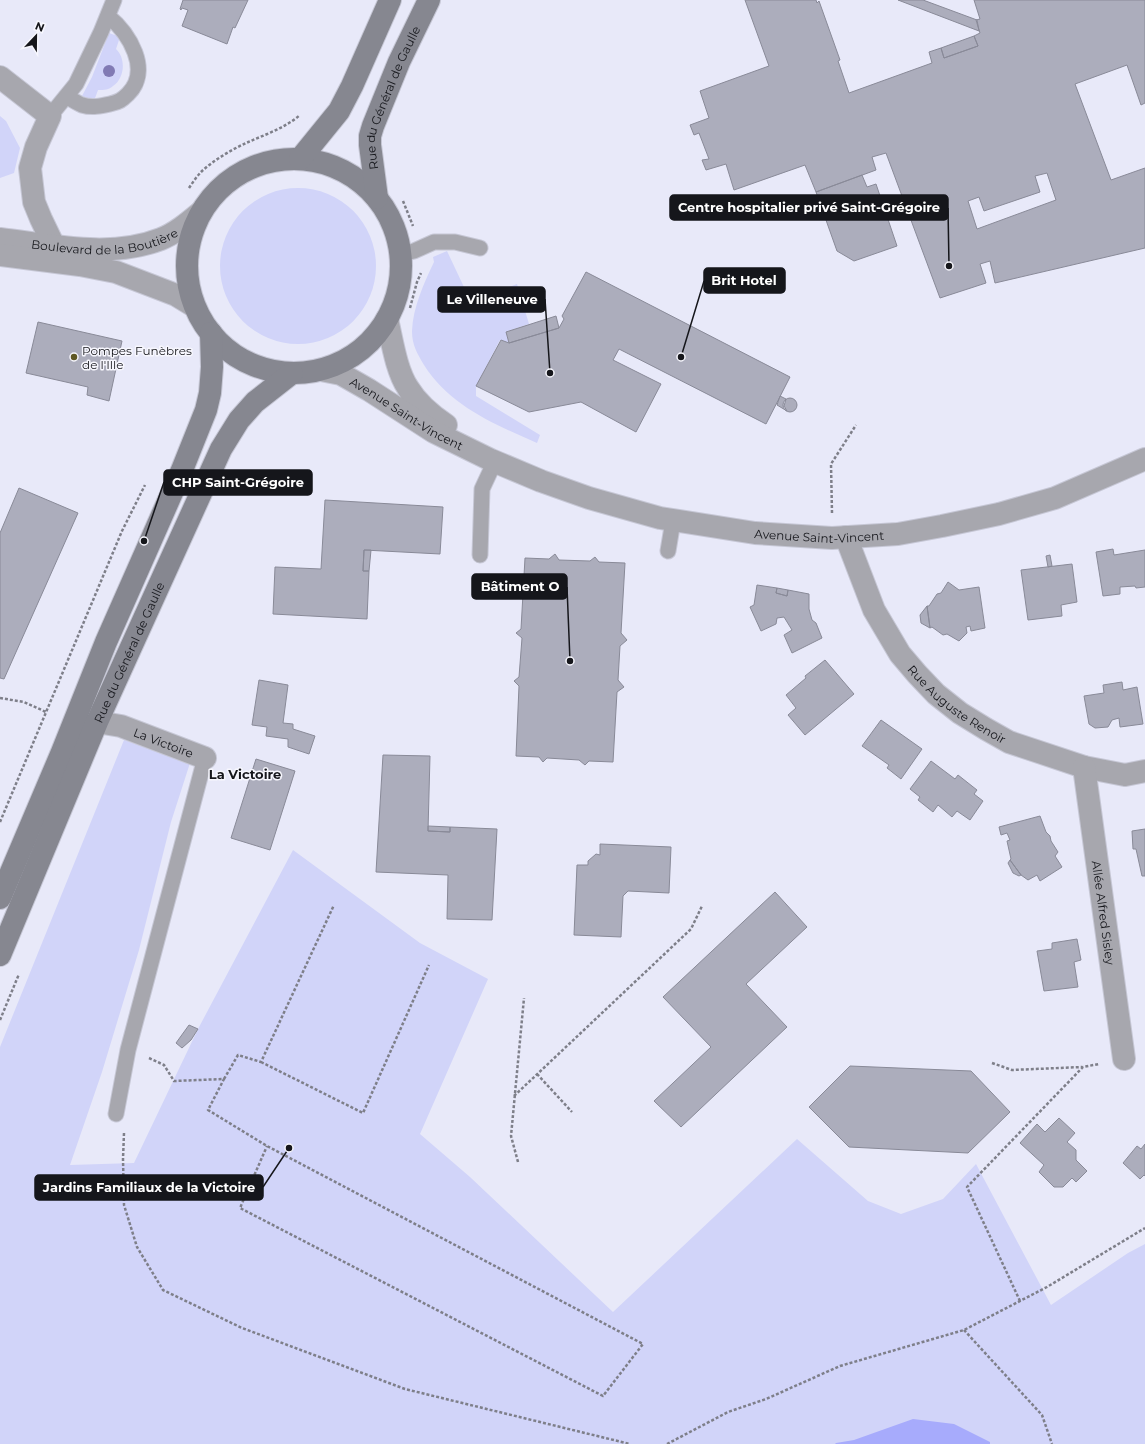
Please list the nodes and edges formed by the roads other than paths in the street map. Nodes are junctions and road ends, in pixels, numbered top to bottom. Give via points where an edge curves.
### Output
1 (114, 0) edge
2 (390, 0) edge
3 (429, 0) edge
4 (108, 16) junction
5 (0, 77) edge
6 (66, 96) junction
7 (50, 116) junction
8 (300, 159) junction
9 (377, 198) junction
10 (201, 212) junction
11 (0, 239) edge
12 (54, 246) junction
13 (480, 248) dead end
14 (401, 254) junction
15 (0, 255) edge
16 (194, 306) junction
17 (388, 319) junction
18 (211, 333) junction
19 (321, 370) junction
20 (292, 373) junction
21 (1145, 459) edge
22 (493, 460) junction
23 (673, 521) junction
24 (839, 537) junction
25 (668, 551) dead end
26 (480, 555) dead end
27 (97, 722) junction
28 (205, 758) joint
29 (1084, 767) junction
30 (1145, 771) edge
31 (0, 898) edge
32 (0, 955) edge
33 (1124, 1059) road end
34 (116, 1114) road end

1 - 4 lane
2 - 8 main road via 339,111
3 - 9 main road, Rue du Général de Gaulle via 399,62 370,136
4 - 6 lane via 76,84
4 - 6 lane via 133,46 138,61 138,77 133,89 120,102 98,107 83,105
5 - 7 street
6 - 7 lane
7 - 12 street via 30,168 34,202
8 - 9 main road via 322,162 343,171 361,182
8 - 10 main road via 261,164 243,172 226,182
9 - 14 main road via 396,232
10 - 12 street, Boulevard de la Boutière via 162,239 117,250
10 - 16 main road via 193,230 187,268
11 - 12 street, Boulevard de la Boutière
13 - 14 lane via 455,242 434,242
14 - 17 main road via 400,286
15 - 16 street, Boulevard de la Boutière via 116,272 176,295
16 - 18 main road
17 - 19 main road via 359,351 341,363
17 - 22 street, Avenue Saint-Vincent via 400,370 407,387 428,412
18 - 20 main road via 227,350 247,362 269,370
18 - 31 main road, Rue du Général de Gaulle via 212,367 206,410
19 - 20 main road
19 - 22 street, Avenue Saint-Vincent via 341,374 434,432
20 - 27 main road, Rue du Général de Gaulle via 255,402 238,420 221,449
21 - 24 street, Avenue Saint-Vincent via 1055,498 998,514 898,534
22 - 23 street, Avenue Saint-Vincent via 589,498
22 - 26 lane via 482,489
23 - 24 street, Avenue Saint-Vincent via 755,533
23 - 25 lane
24 - 29 street, Rue Auguste Renoir via 874,610 900,654 936,694 960,713 1009,742
27 - 28 street, La Victoire via 121,726
27 - 32 main road, Rue du Général de Gaulle
28 - 34 lane via 128,1050
29 - 30 street, Rue Auguste Renoir via 1125,775
29 - 33 street, Allée Alfred Sisley

